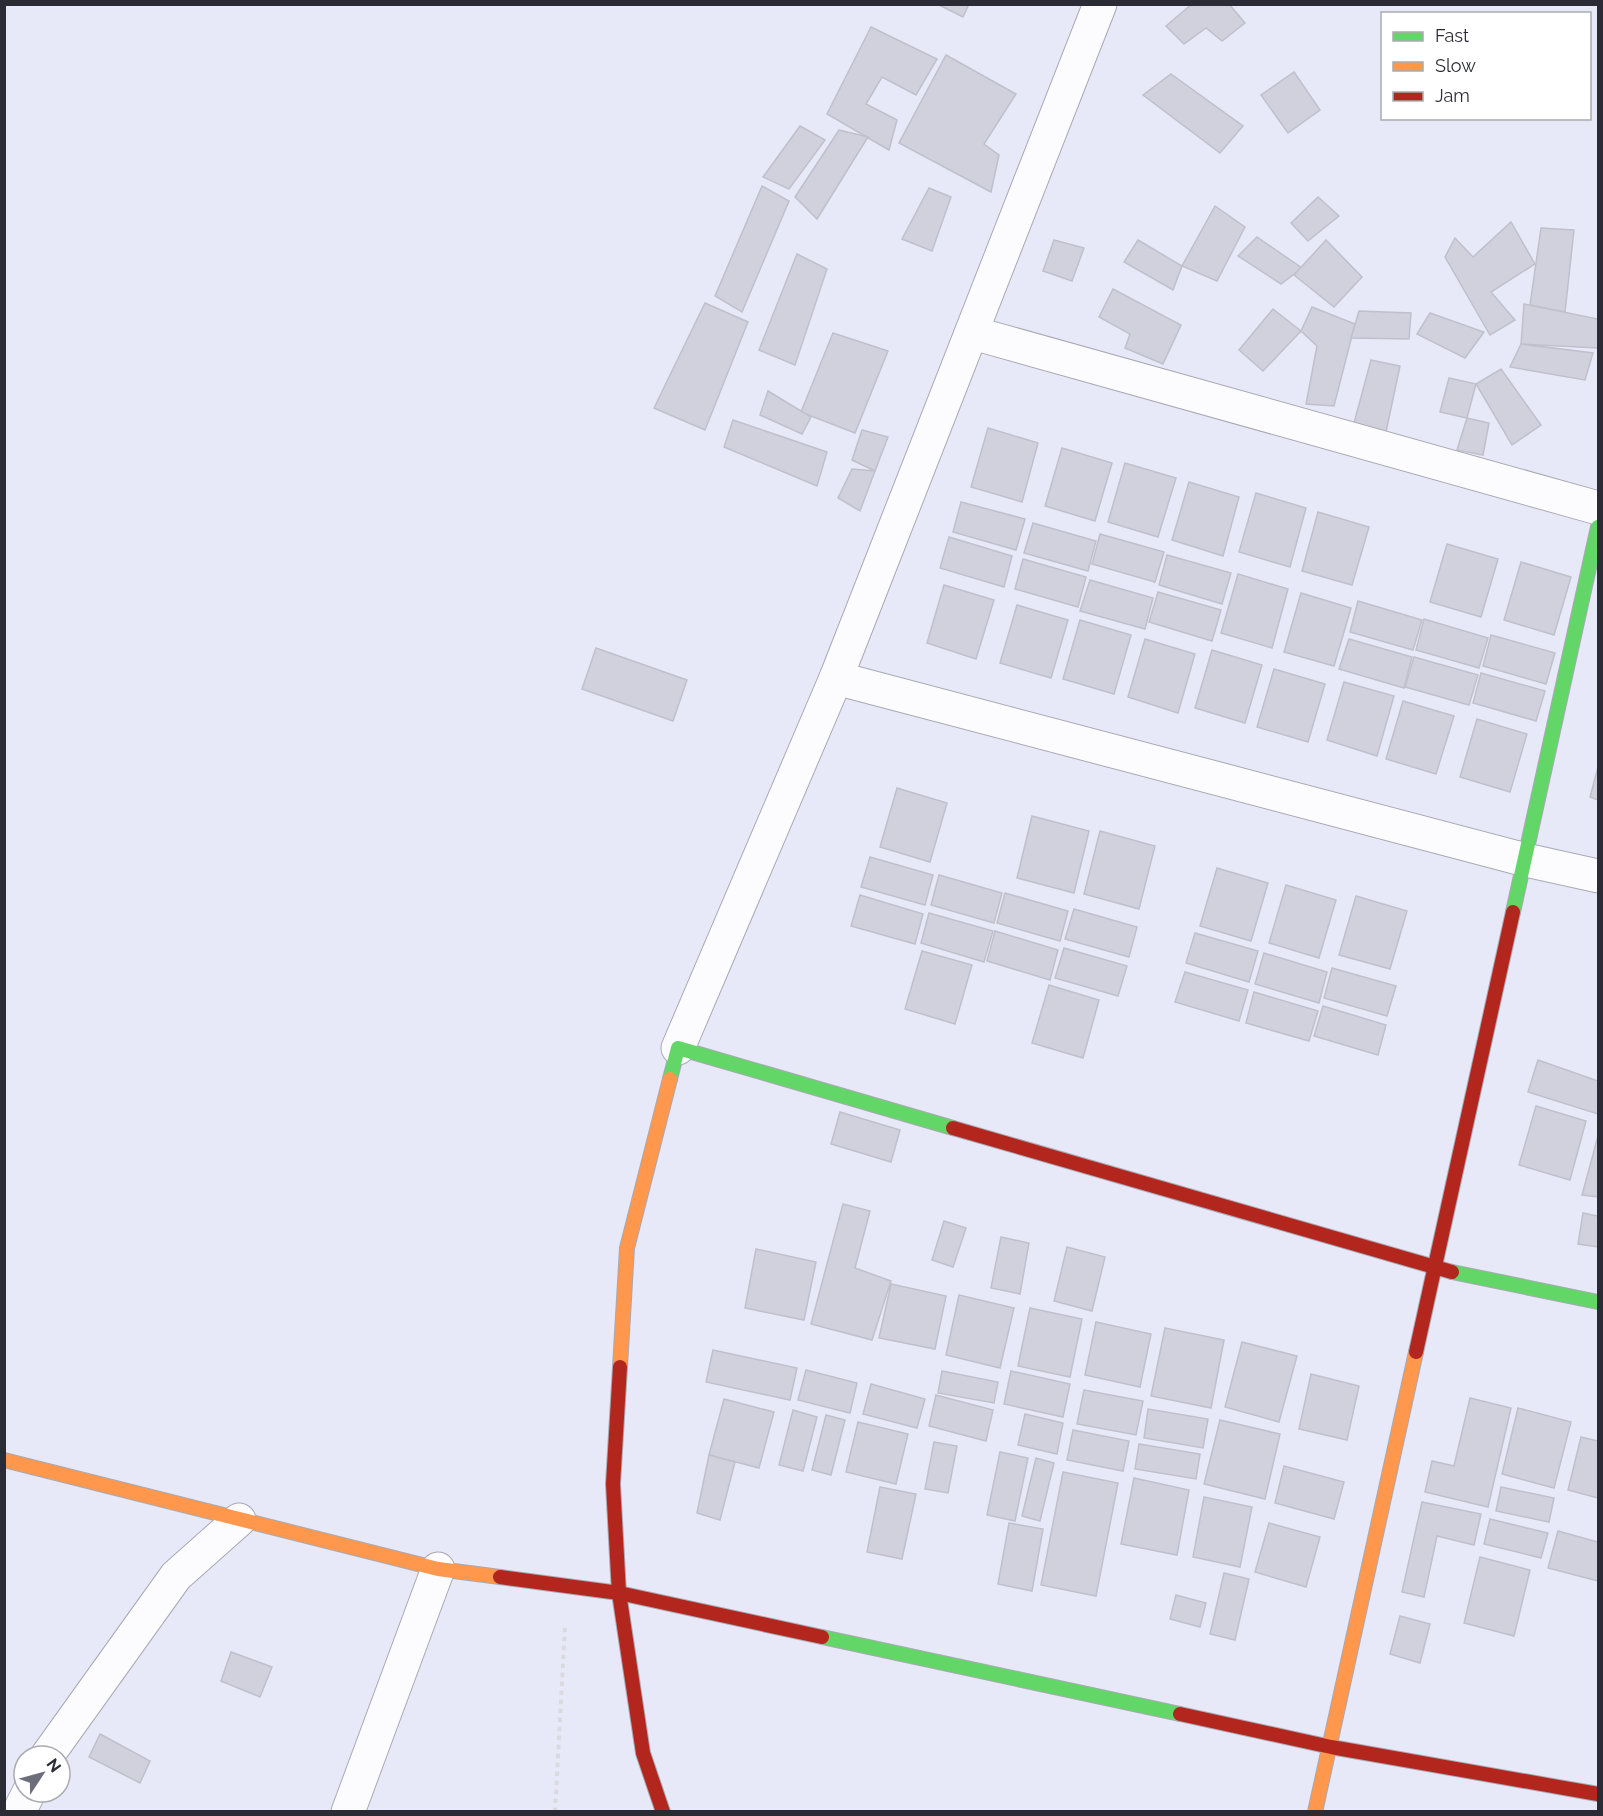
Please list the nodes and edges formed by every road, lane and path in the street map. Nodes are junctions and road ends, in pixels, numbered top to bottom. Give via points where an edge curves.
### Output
1 (1100, 4) edge
2 (973, 333) junction
3 (1599, 508) edge
4 (1599, 527) edge
5 (836, 678) junction
6 (1526, 860) junction
7 (1599, 876) edge
8 (678, 1048) junction
9 (1434, 1268) junction
10 (1599, 1302) edge
11 (4, 1460) edge
12 (239, 1520) junction
13 (438, 1569) junction
14 (567, 1588) junction
15 (619, 1593) junction
16 (56, 1744) edge
17 (1331, 1747) junction
18 (1599, 1794) edge
19 (348, 1812) edge
20 (555, 1812) edge
21 (663, 1812) edge
22 (1315, 1812) edge

1 - 2 street
2 - 3 street
2 - 5 street
4 - 6 street
5 - 6 street
5 - 8 street
6 - 7 street
6 - 9 street
8 - 9 street
8 - 15 street via 627,1248 614,1484
9 - 10 street
9 - 17 street
11 - 12 street
12 - 13 street
12 - 16 street via 176,1576
13 - 14 street
13 - 19 street
14 - 15 street
14 - 20 path
15 - 17 street
15 - 21 street via 643,1753
17 - 18 street
17 - 22 street

